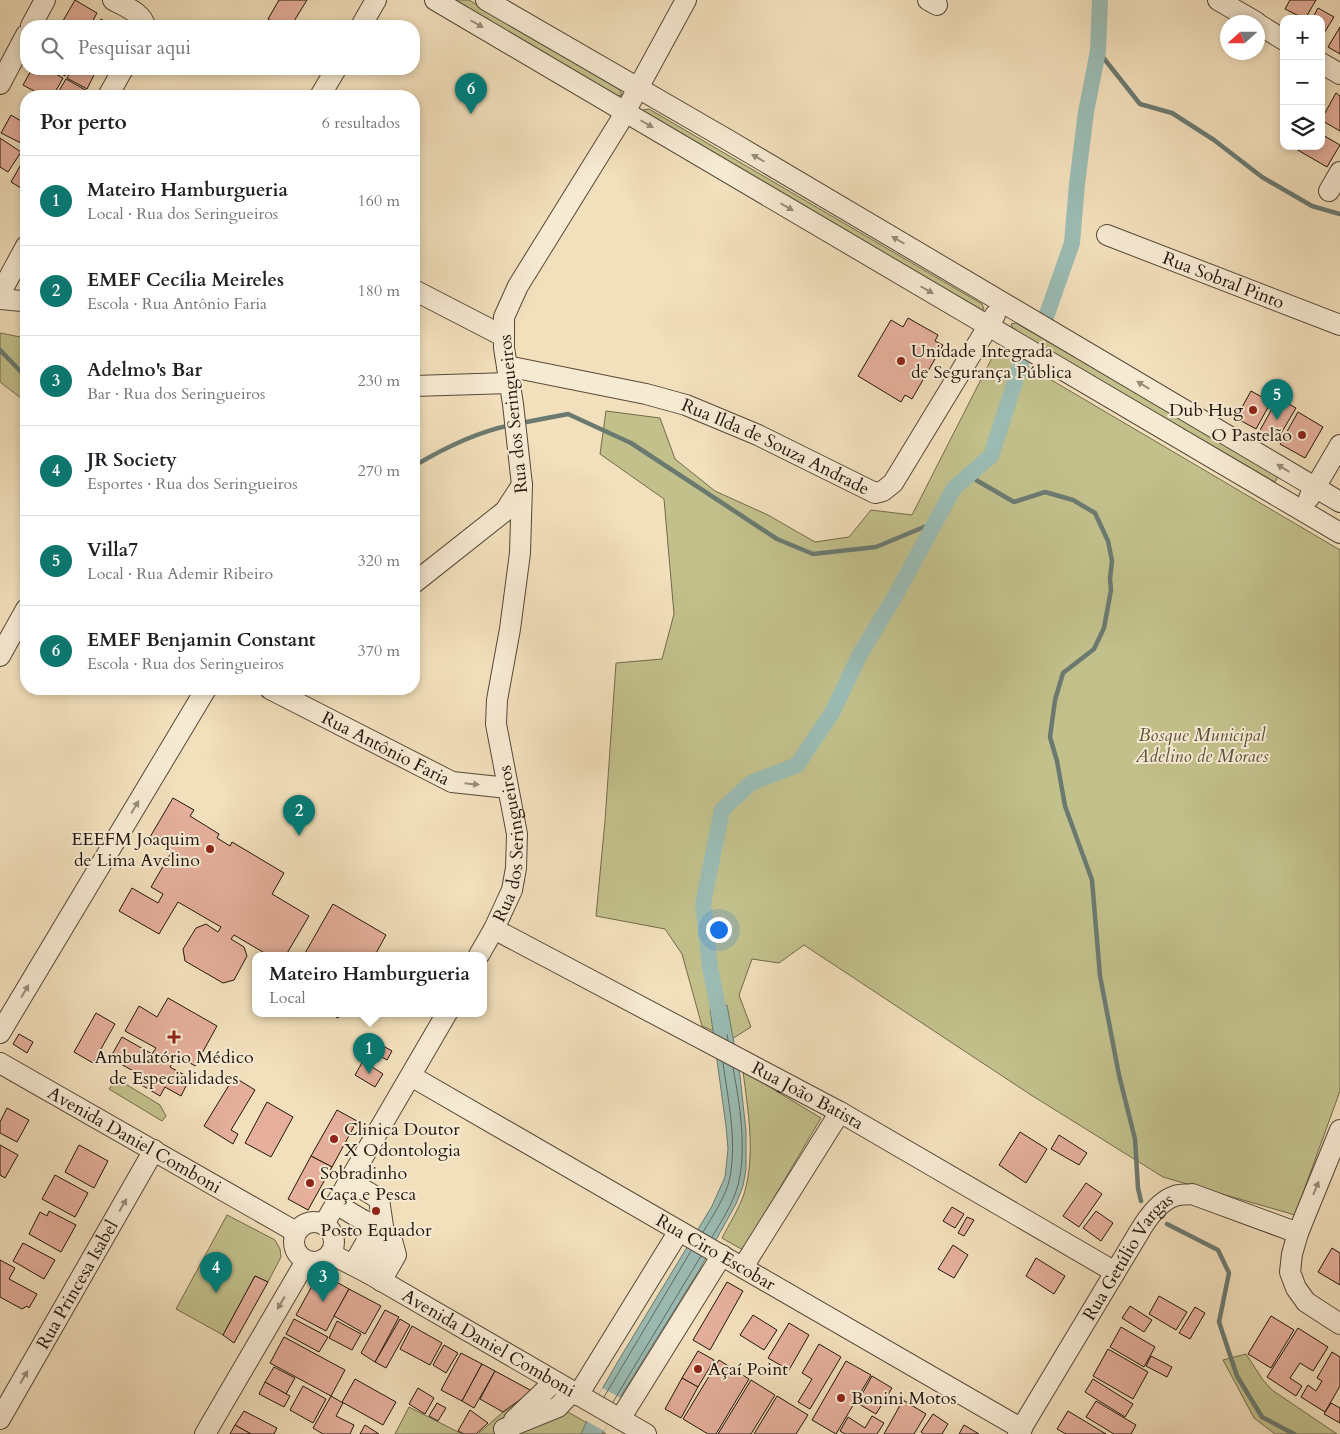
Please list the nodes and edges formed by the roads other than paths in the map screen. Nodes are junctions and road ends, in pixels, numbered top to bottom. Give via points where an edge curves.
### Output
1 (45, 0) edge
2 (113, 0) edge
3 (376, 0) edge
4 (435, 0) edge
5 (486, 0) edge
6 (686, 0) edge
7 (1218, 0) edge
8 (1243, 15) edge
9 (34, 20) edge
10 (143, 20) edge
11 (364, 20) edge
12 (1265, 28) edge
13 (1280, 37) edge
14 (20, 46) edge
15 (1325, 65) edge
16 (1340, 74) edge
17 (120, 75) edge
18 (332, 75) edge
19 (0, 84) edge
20 (638, 89) junction
21 (111, 90) edge
22 (324, 90) edge
23 (625, 111) junction
24 (1340, 172) edge
25 (1329, 190) dead end
26 (1108, 235) dead end
27 (20, 257) edge
28 (420, 293) edge
29 (0, 294) edge
30 (0, 299) edge
31 (20, 301) edge
32 (1003, 302) junction
33 (1340, 324) edge
34 (989, 326) junction
35 (503, 336) junction
36 (508, 375) junction
37 (420, 385) edge
38 (1340, 444) edge
39 (522, 485) junction
40 (1315, 487) junction
41 (1340, 502) edge
42 (1301, 510) junction
43 (1340, 533) edge
44 (420, 578) edge
45 (20, 620) edge
46 (0, 656) edge
47 (202, 695) edge
48 (288, 695) edge
49 (508, 788) junction
50 (494, 929) junction
51 (482, 952) edge
52 (445, 1017) edge
53 (0, 1033) edge
54 (0, 1063) edge
55 (411, 1076) junction
56 (840, 1112) junction
57 (1340, 1130) edge
58 (154, 1150) junction
59 (344, 1191) junction
60 (324, 1224) junction
61 (375, 1227) junction
62 (296, 1232) junction
63 (1298, 1233) junction
64 (685, 1234) junction
65 (717, 1252) junction
66 (330, 1254) junction
67 (306, 1260) junction
68 (743, 1267) junction
69 (1115, 1272) junction
70 (368, 1273) junction
71 (1340, 1324) edge
72 (574, 1393) junction
73 (616, 1417) junction
74 (0, 1419) edge
75 (501, 1431) edge
76 (1020, 1431) edge
77 (639, 1433) edge
78 (205, 1434) edge

1 - 9 street
2 - 10 street
3 - 11 street
4 -> 23 street
5 - 20 street
6 - 20 street, Rua dos Seringueiros
7 - 8 street
12 - 13 street
14 - 19 street
15 - 16 street
17 - 21 street
18 - 22 street
20 - 23 street, Rua dos Seringueiros
32 -> 20 street
23 -> 34 street
23 - 35 street, Rua dos Seringueiros via 518,286 504,317
24 - 25 street
26 - 33 street, Rua Sobral Pinto
27 - 29 street
28 - 35 street
30 - 31 street
32 - 34 street, Rua Ilda de Souza Andrade
40 -> 32 street
34 - 36 street, Rua Ilda de Souza Andrade via 893,483 875,493 758,435 686,405 646,394
34 - 42 street
35 - 36 street, Rua dos Seringueiros
36 - 37 street
36 - 39 street, Rua dos Seringueiros
38 - 40 street
39 - 44 street via 505,511
39 - 49 street, Rua dos Seringueiros via 520,553 496,716
40 - 41 street
40 - 42 street
42 - 43 street
45 - 46 street
53 -> 47 street
48 -> 49 street, Rua Antônio Faria via 452,782
49 - 50 street, Rua dos Seringueiros via 517,834 516,868 512,890
50 - 51 street, Rua dos Seringueiros
50 - 56 street, Rua João Batista
52 - 55 street
54 - 58 street, Avenida Daniel Comboni
55 - 59 street
55 - 64 street, Rua Ciro Escobar
56 - 68 street
56 - 69 street, Rua João Batista
63 -> 57 street
58 - 62 street, Avenida Daniel Comboni
74 -> 58 street, Rua Princesa Isabel
59 - 60 street
59 - 61 street
59 - 61 street via 379,1199
60 - 62 street via 311,1221
60 - 66 street via 333,1234 334,1248
61 - 70 street via 368,1239
61 - 70 street via 392,1237 396,1255
62 - 67 street via 296,1252
63 - 69 street, Rua Getúlio Vargas via 1192,1194 1175,1196 1163,1203 1145,1222
63 - 71 street via 1290,1272 1296,1288 1306,1302
64 - 65 street, Rua Ciro Escobar
64 - 72 street
65 - 68 street, Rua Ciro Escobar
65 - 73 street
66 - 67 street via 320,1262
66 - 70 street, Avenida Daniel Comboni
67 -> 78 street
68 - 76 street, Rua Ciro Escobar
69 - 76 street, Rua Getúlio Vargas
70 - 72 street, Avenida Daniel Comboni
72 - 73 street, Avenida Daniel Comboni
72 - 75 street
73 - 77 street, Avenida Daniel Comboni

